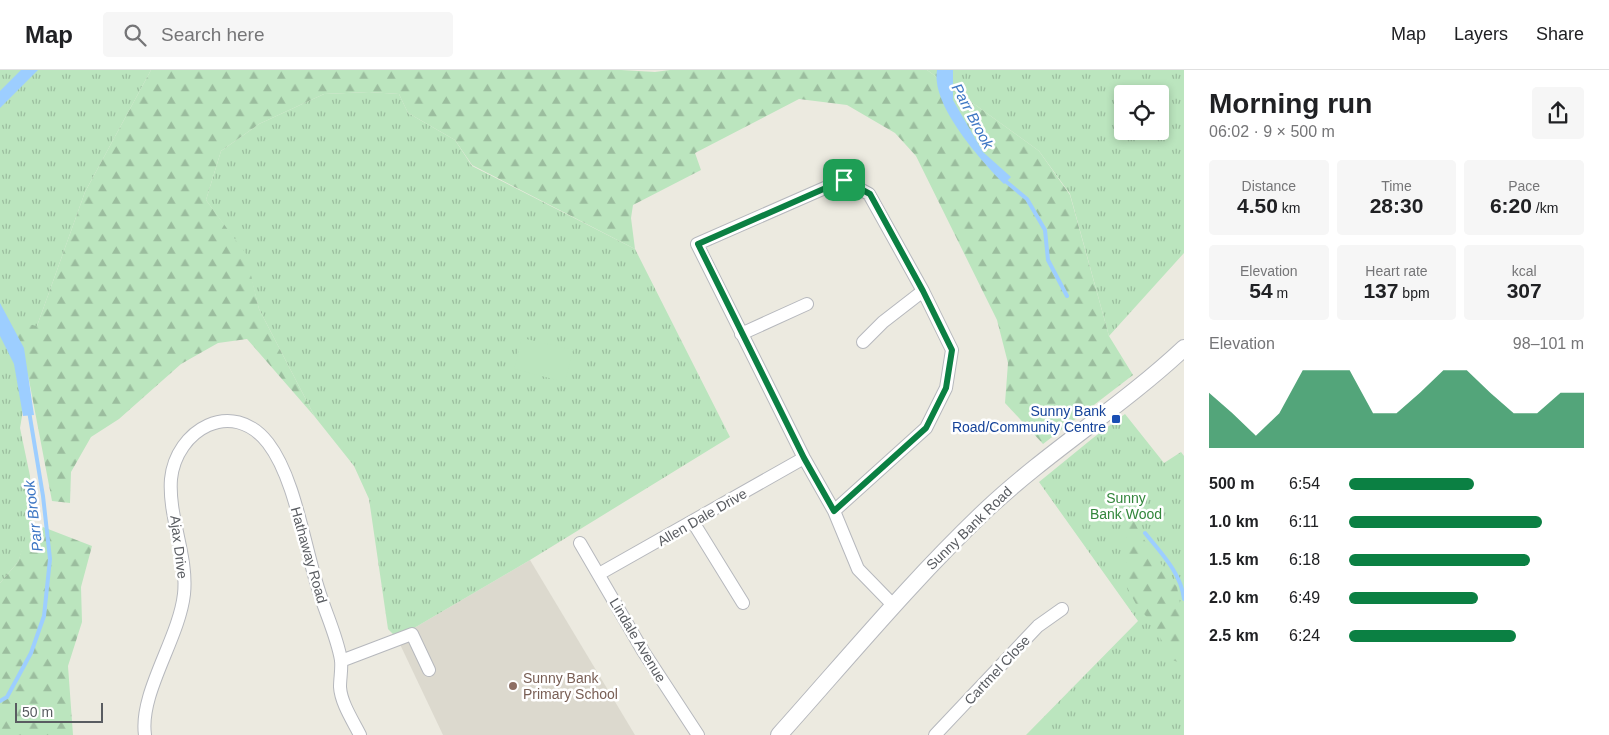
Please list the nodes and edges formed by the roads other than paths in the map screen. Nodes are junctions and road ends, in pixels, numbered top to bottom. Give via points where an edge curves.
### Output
1 (923, 291) junction
2 (807, 304) dead end
3 (741, 334) junction
4 (863, 342) dead end
5 (1183, 351) edge
6 (207, 426) joint
7 (804, 458) junction
8 (834, 511) junction
9 (693, 522) junction
10 (580, 543) dead end
11 (599, 574) junction
12 (743, 603) dead end
13 (894, 606) junction
14 (1062, 609) dead end
15 (341, 661) junction
16 (429, 670) dead end
17 (144, 735) edge
18 (360, 735) edge
19 (698, 735) edge
20 (779, 735) edge
21 (935, 735) edge

1 - 3 street via 870,194 844,180 698,244
1 - 4 street
1 - 8 street via 952,350 946,388 926,428
2 - 3 street
3 - 7 street
5 - 13 street, Sunny Bank Road via 1047,456 987,508
6 - 15 street, Hathaway Road via 225,420 244,423 262,437 278,458
6 - 17 street, Ajax Drive via 194,434 184,447 172,478 185,569 184,594 179,620 148,702
7 - 8 street
7 - 9 street, Allen Dale Drive
8 - 13 street via 858,569
9 - 11 street, Allen Dale Drive
9 - 12 street
10 - 11 street, Lindale Avenue
11 - 19 street, Lindale Avenue
13 - 20 street, Sunny Bank Road
14 - 21 street, Cartmel Close via 1038,626
15 - 16 street via 412,634
15 - 18 street, Hathaway Road via 340,688

